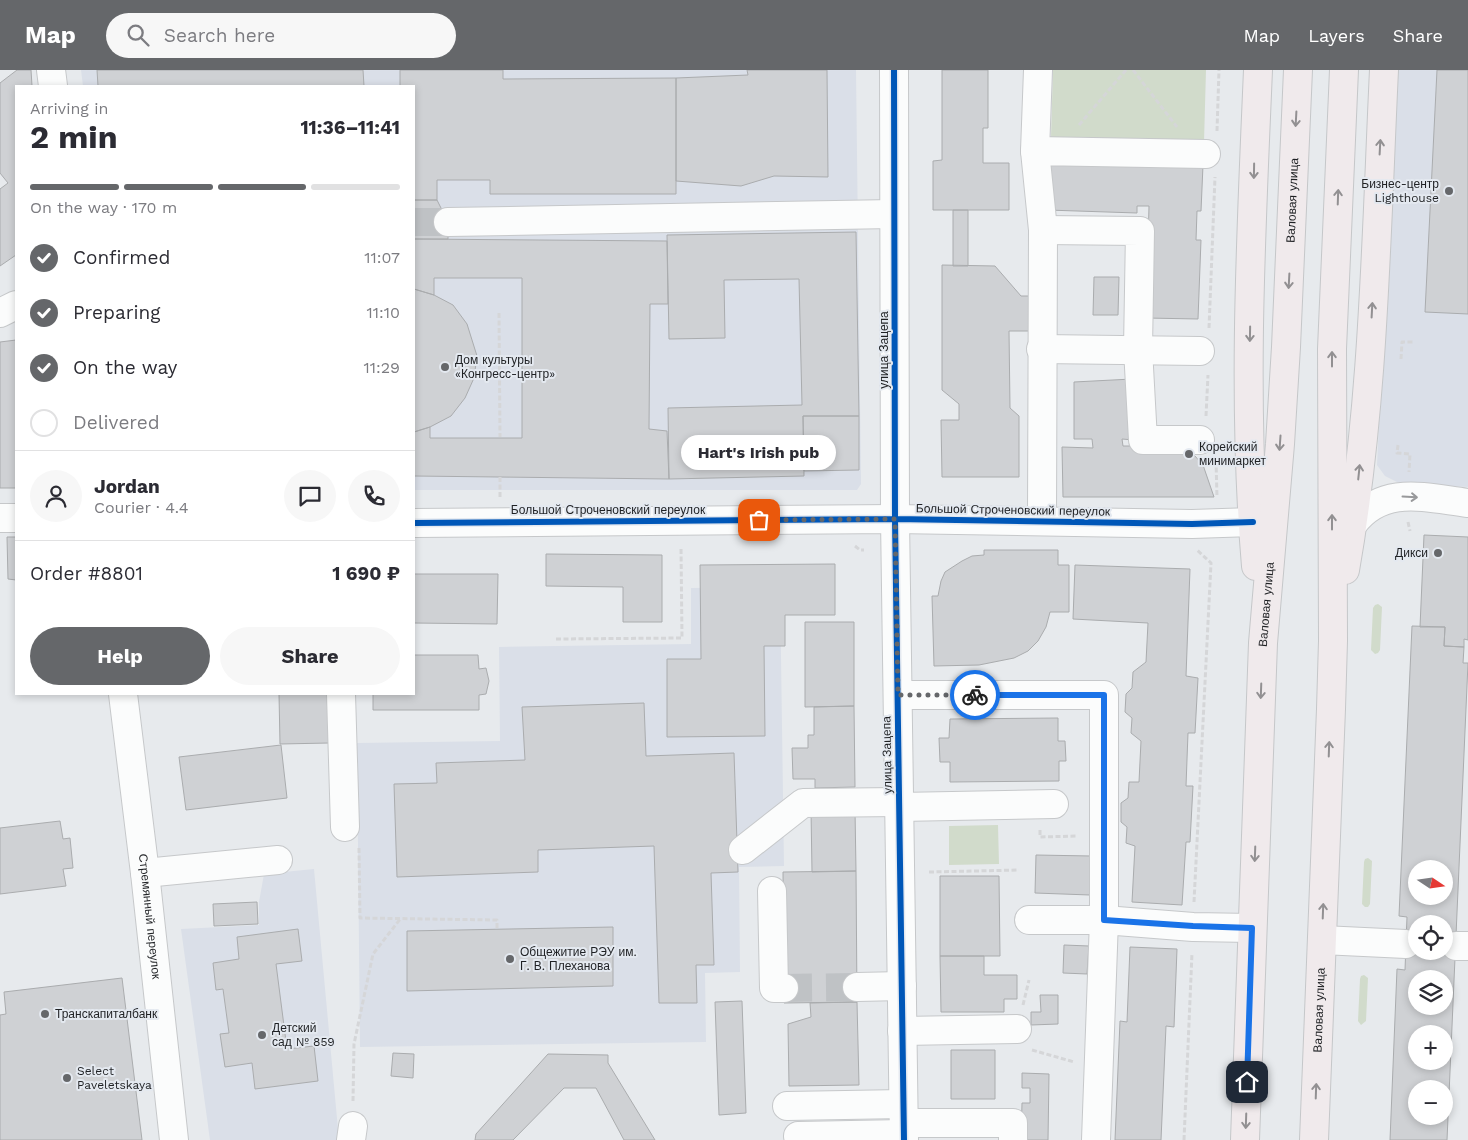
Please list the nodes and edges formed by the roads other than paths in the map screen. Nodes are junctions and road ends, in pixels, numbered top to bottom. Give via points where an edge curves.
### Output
1 (51, 70) edge
2 (894, 70) edge
3 (1038, 70) edge
4 (1258, 70) edge
5 (1298, 70) edge
6 (1344, 70) edge
7 (1384, 70) edge
8 (53, 85) edge
9 (1045, 151) junction
10 (1209, 154) road end
11 (894, 214) junction
12 (448, 222) tunnel mouth
13 (1043, 230) junction
14 (15, 306) edge
15 (0, 313) edge
16 (1041, 349) junction
17 (1138, 349) junction
18 (1205, 353) road end
19 (1207, 437) road end
20 (1468, 503) edge
21 (0, 518) edge
22 (15, 518) edge
23 (895, 519) junction
24 (1042, 521) junction
25 (1253, 522) junction
26 (415, 523) edge
27 (1353, 524) junction
28 (1333, 641) junction
29 (1263, 642) junction
30 (123, 695) edge
31 (341, 695) edge
32 (898, 695) junction
33 (1054, 804) dead end
34 (899, 805) junction
35 (352, 834) road end
36 (743, 850) dead end
37 (278, 860) dead end
38 (145, 873) junction
39 (772, 891) dead end
40 (1029, 920) dead end
41 (1104, 920) junction
42 (1252, 928) junction
43 (1322, 940) junction
44 (1406, 944) dead end
45 (857, 986) tunnel mouth
46 (902, 986) junction
47 (784, 988) dead end
48 (1017, 1029) dead end
49 (902, 1031) junction
50 (787, 1106) dead end
51 (904, 1125) edge
52 (798, 1136) dead end
53 (174, 1140) edge
54 (1013, 1140) edge
55 (1096, 1140) edge
56 (1245, 1140) edge
57 (1314, 1140) edge

1 - 8 street
2 - 11 street, улица Зацепа
3 - 9 street
4 -> 25 main road via 1250,375
5 -> 29 main road, Валовая улица via 1286,357
28 -> 6 main road, Валовая улица via 1332,349
27 -> 7 main road via 1369,375
9 - 10 street
9 - 13 street
11 - 12 street
11 - 23 street, улица Зацепа
13 - 16 street
13 - 17 street via 1140,232
14 - 15 street
16 - 17 street
16 - 24 street
17 - 18 street
17 - 19 street via 1143,440
27 -> 20 street via 1373,504 1390,498 1406,496
21 - 22 street
23 - 24 street, Большой Строченовский переулок
23 - 26 street, Большой Строченовский переулок
23 - 32 street, улица Зацепа
24 - 25 street, Большой Строченовский переулок
25 - 29 main road
27 - 28 main road
43 -> 28 main road, Валовая улица
29 -> 42 main road, Валовая улица
30 - 38 street, Стремянный переулок
31 - 35 street
32 - 34 street, улица Зацепа
32 - 41 street via 1104,695
33 - 34 street
34 - 36 street via 803,803
34 - 46 street, улица Зацепа
37 - 38 street
38 - 53 street, Стремянный переулок
39 - 47 street via 774,988
40 - 41 street
41 - 42 street
41 - 55 street
42 -> 56 main road, Валовая улица
43 - 44 street
57 -> 43 main road, Валовая улица
45 - 46 street
46 - 49 street, улица Зацепа
48 - 49 street
49 - 51 street, улица Зацепа
50 - 51 street
51 - 52 street
51 - 54 street via 1013,1123

